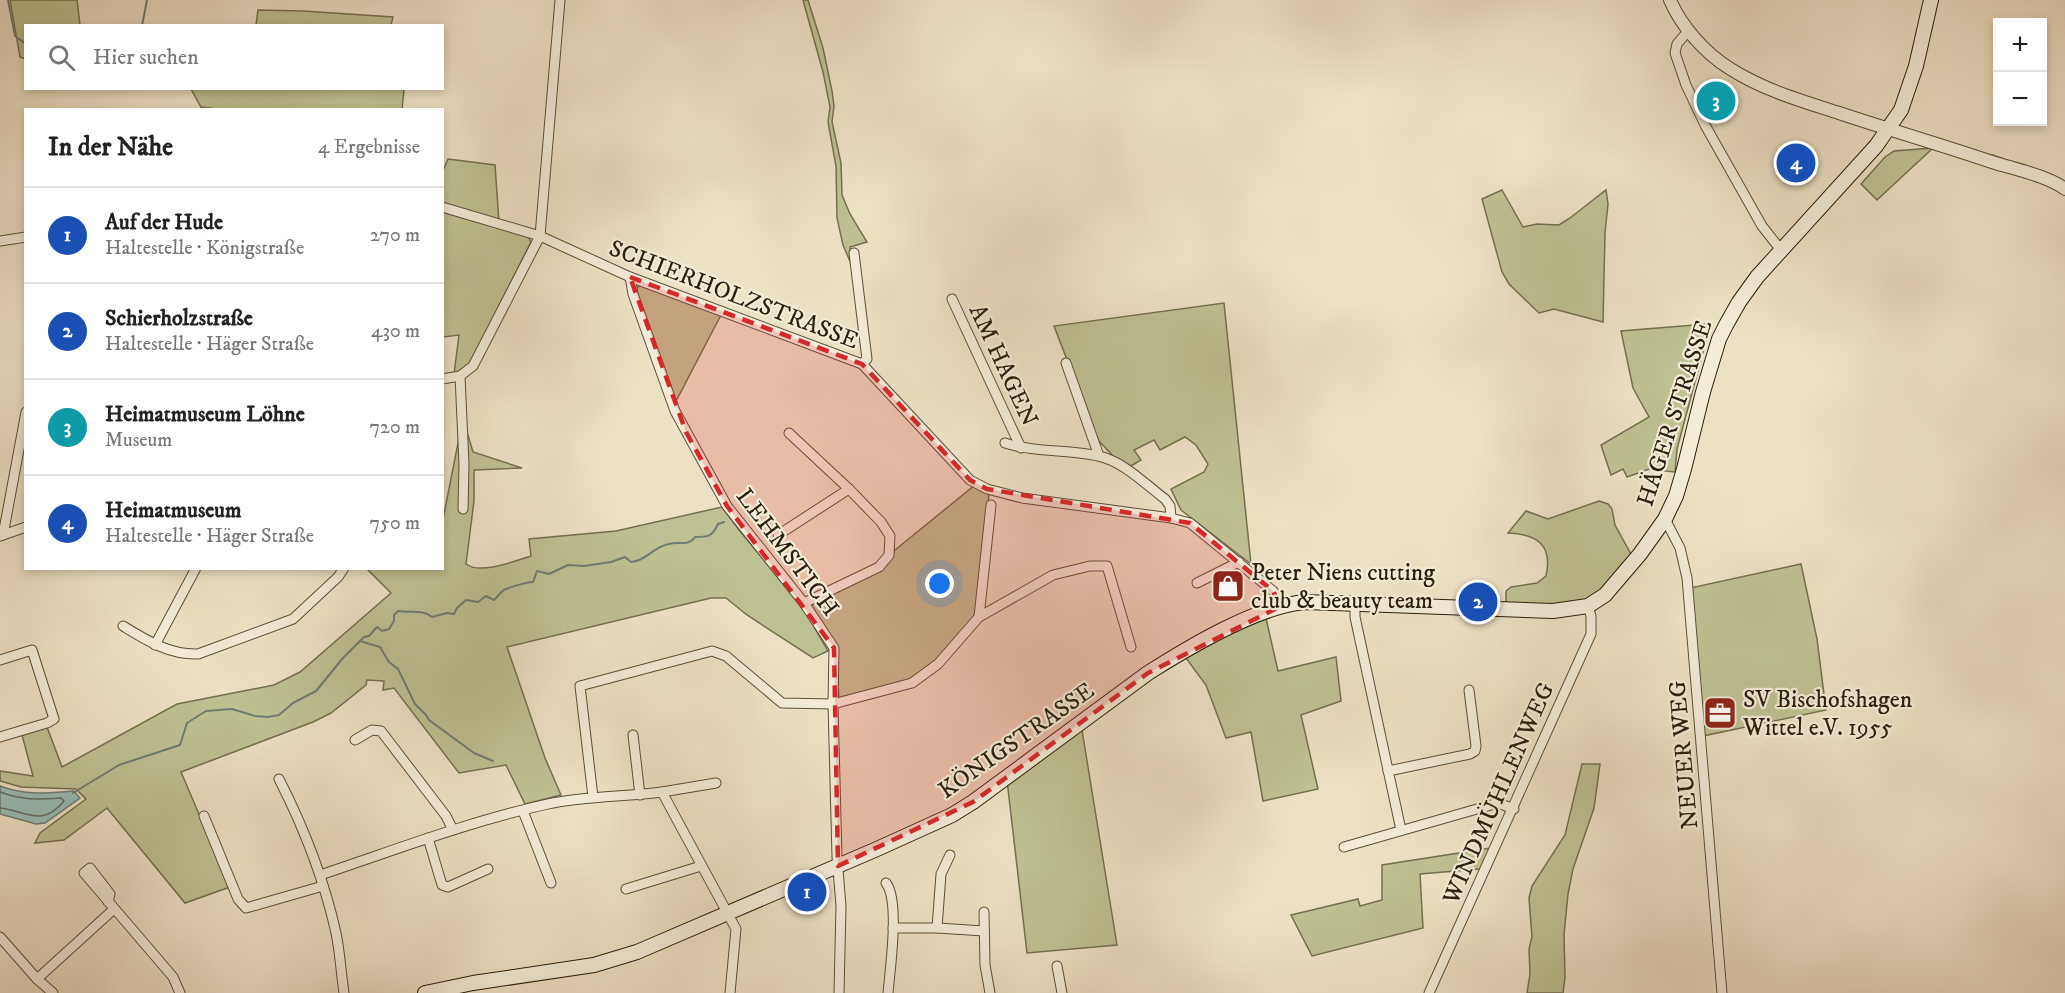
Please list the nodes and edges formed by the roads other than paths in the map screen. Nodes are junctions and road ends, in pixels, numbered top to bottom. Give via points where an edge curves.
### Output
1 (560, 0) edge
2 (1670, 0) edge
3 (1931, 0) edge
4 (1689, 30) junction
5 (1889, 129) junction
6 (2064, 188) edge
7 (444, 208) edge
8 (540, 236) junction
9 (24, 237) edge
10 (0, 241) edge
11 (1781, 250) junction
12 (854, 253) dead end
13 (630, 277) junction
14 (952, 299) dead end
15 (1066, 363) dead end
16 (862, 364) junction
17 (460, 376) junction
18 (444, 379) edge
19 (24, 422) edge
20 (789, 433) dead end
21 (1005, 443) dead end
22 (1021, 448) junction
23 (1099, 456) junction
24 (849, 489) junction
25 (991, 505) dead end
26 (463, 509) dead end
27 (1172, 518) junction
28 (1665, 519) junction
29 (24, 528) edge
30 (778, 535) dead end
31 (1, 536) edge
32 (1239, 562) junction
33 (195, 570) edge
34 (343, 570) edge
35 (1197, 583) dead end
36 (804, 603) junction
37 (1355, 604) junction
38 (1281, 606) junction
39 (1588, 606) junction
40 (979, 617) junction
41 (123, 626) dead end
42 (155, 645) junction
43 (1131, 647) dead end
44 (0, 660) edge
45 (1469, 690) dead end
46 (833, 704) junction
47 (633, 735) dead end
48 (0, 737) edge
49 (355, 740) dead end
50 (1388, 771) junction
51 (279, 779) dead end
52 (716, 783) dead end
53 (663, 792) junction
54 (640, 795) junction
55 (593, 796) junction
56 (1514, 809) junction
57 (523, 811) junction
58 (204, 816) dead end
59 (453, 830) junction
60 (1401, 830) junction
61 (428, 838) junction
62 (1344, 847) dead end
63 (950, 855) dead end
64 (701, 866) junction
65 (838, 866) junction
66 (488, 869) dead end
67 (320, 875) junction
68 (886, 883) dead end
69 (551, 884) dead end
70 (323, 886) junction
71 (626, 889) dead end
72 (984, 912) dead end
73 (729, 913) junction
74 (893, 928) junction
75 (937, 928) junction
76 (984, 931) junction
77 (2, 942) edge
78 (1057, 966) dead end
79 (37, 979) junction
80 (474, 988) edge
81 (53, 993) edge
82 (180, 993) edge
83 (344, 993) edge
84 (425, 993) edge
85 (730, 993) edge
86 (839, 993) edge
87 (888, 993) edge
88 (990, 993) edge
89 (1062, 993) edge
90 (1430, 993) edge
91 (1722, 993) edge

1 - 8 street
2 - 4 street
3 - 5 main road, HÄGER STRASSE via 1911,85
4 - 5 street via 1727,67 1757,84
4 - 11 street via 1675,53 1686,85 1762,226
5 - 6 street
5 - 11 main road, HÄGER STRASSE
7 - 8 street, SCHIERHOLZSTRASSE
8 - 13 street, SCHIERHOLZSTRASSE
8 - 17 street via 473,366
9 - 10 street
11 - 28 main road, HÄGER STRASSE via 1756,277 1719,339 1684,469
12 - 16 street via 867,359
13 - 16 street, SCHIERHOLZSTRASSE
13 - 36 street, LEHMSTICH via 686,432 727,506
14 - 22 street, AM HAGEN
15 - 23 street
16 - 27 street, SCHIERHOLZSTRASSE via 970,480 987,489 1022,498
17 - 18 street
17 - 26 street
19 - 31 street
20 - 24 street
21 - 22 street, AM HAGEN
22 - 23 street, AM HAGEN
23 - 27 street, AM HAGEN via 1117,463 1165,499
24 - 30 street
24 - 36 street via 890,537 888,555 879,567
25 - 40 street
27 - 32 street, SCHIERHOLZSTRASSE via 1190,523
28 - 39 main road, HÄGER STRASSE via 1605,595
28 - 91 street, NEUER WEG via 1680,548 1687,578
29 - 31 street
32 - 35 street
32 - 38 street, SCHIERHOLZSTRASSE via 1273,591
33 - 42 street
34 - 42 street via 293,619 198,654
36 - 46 street, LEHMSTICH via 834,648
37 - 38 main road, HÄGER STRASSE via 1305,602
37 - 39 main road, HÄGER STRASSE via 1553,611
37 - 50 street
38 - 65 main road, KÖNIGSTRASSE via 1205,640 1148,673 952,815
39 - 56 street, WINDMÜHLENWEG via 1591,634
40 - 43 street via 1053,575 1090,566 1107,567
40 - 46 street via 938,664 912,683
41 - 42 street
44 - 48 street via 32,650 54,719
45 - 50 street via 1475,751
46 - 55 street via 782,703 726,656 711,651 580,686
46 - 65 street, LEHMSTICH
47 - 54 street
49 - 59 street via 372,730 381,731
50 - 60 street
51 - 67 street
52 - 53 street
53 - 54 street
53 - 64 street
54 - 55 street
55 - 57 street
56 - 60 street via 1498,802
56 - 90 street, WINDMÜHLENWEG
57 - 59 street
57 - 69 street
58 - 70 street via 238,899 246,909
59 - 61 street
60 - 62 street
61 - 66 street via 442,885 448,887
61 - 67 street
63 - 75 street via 941,874
64 - 71 street
64 - 73 street
65 - 73 main road, KÖNIGSTRASSE
65 - 86 street, LEHMSTICH
67 - 70 street
68 - 74 street via 891,889
70 - 83 street via 336,933
72 - 76 street
73 - 80 main road, KÖNIGSTRASSE via 637,952 594,965
73 - 85 street via 736,929
74 - 75 street
74 - 87 street
75 - 76 street
76 - 88 street via 984,965
77 - 79 street
78 - 89 street
79 - 81 street
79 - 82 street via 111,905 173,977
80 - 84 main road, KÖNIGSTRASSE

